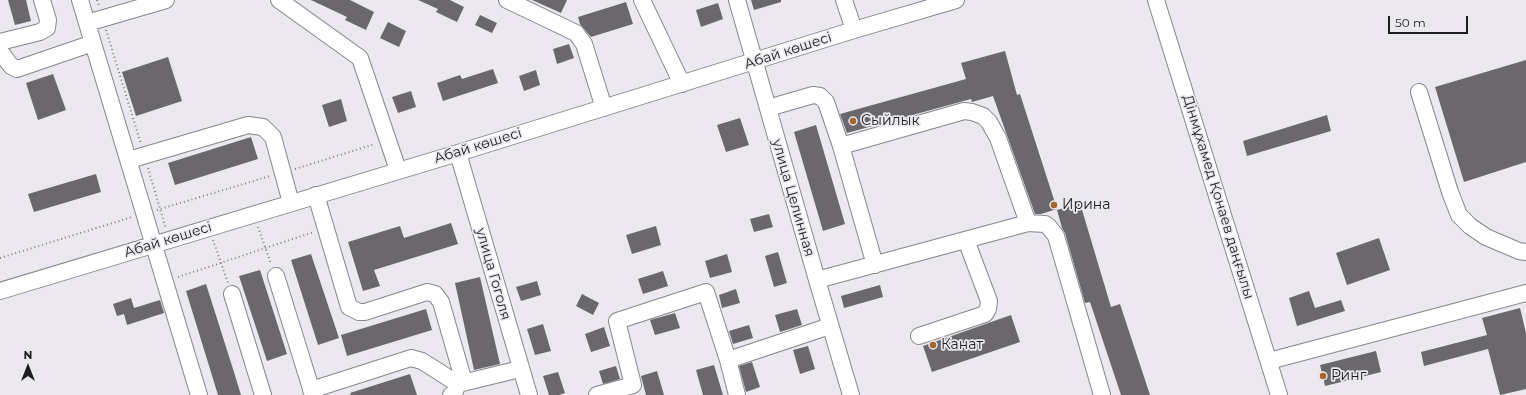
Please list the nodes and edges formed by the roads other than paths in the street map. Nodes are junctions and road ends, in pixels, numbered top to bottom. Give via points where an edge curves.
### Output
1 (42, 0) edge
2 (80, 0) edge
3 (166, 0) edge
4 (279, 0) edge
5 (507, 0) edge
6 (642, 0) edge
7 (738, 0) edge
8 (844, 0) edge
9 (953, 0) edge
10 (1156, 0) edge
11 (87, 23) junction
12 (854, 30) junction
13 (0, 42) edge
14 (93, 43) junction
15 (0, 51) edge
16 (756, 62) junction
17 (682, 84) junction
18 (1419, 92) dead end
19 (604, 108) junction
20 (768, 108) junction
21 (841, 146) junction
22 (458, 153) junction
23 (129, 160) junction
24 (398, 170) junction
25 (316, 195) junction
26 (291, 203) junction
27 (1028, 223) junction
28 (966, 240) junction
29 (154, 244) junction
30 (1526, 252) edge
31 (875, 265) junction
32 (276, 276) road end
33 (817, 280) junction
34 (0, 291) edge
35 (232, 294) road end
36 (1526, 294) edge
37 (830, 326) junction
38 (920, 336) dead end
39 (728, 360) junction
40 (1269, 361) junction
41 (520, 369) junction
42 (458, 387) edge
43 (635, 390) edge
44 (312, 393) edge
45 (199, 395) edge
46 (263, 395) edge
47 (529, 395) edge
48 (598, 395) edge
49 (738, 395) edge
50 (852, 395) edge
51 (1102, 395) edge
52 (1279, 395) edge

1 - 13 street via 48,20 46,28 40,32
2 - 11 street
3 - 11 street
4 - 24 street via 360,58
5 - 19 street via 576,33 584,44
6 - 17 street
7 - 16 street, улица Целинная
8 - 12 street
9 - 12 street, Абай көшесі
10 - 40 street, Дінмұхамед Қонаев даңғылы
11 - 14 street
12 - 16 street, Абай көшесі
14 - 15 street via 17,69 11,66
14 - 23 street
16 - 17 street, Абай көшесі
16 - 20 street, улица Целинная
17 - 19 street, Абай көшесі
18 - 30 street via 1459,215 1466,224 1486,237
19 - 22 street, Абай көшесі
20 - 21 street via 813,95 820,96 826,102
20 - 33 street, улица Целинная
21 - 27 street via 964,111 983,116 998,138
21 - 31 street
22 - 24 street, Абай көшесі
22 - 41 street, улица Гоголя
23 - 26 street via 248,125 263,128 273,137
23 - 29 street
24 - 25 street, Абай көшесі
25 - 26 street, Абай көшесі
25 - 42 street via 349,307 365,312 427,292 435,294 441,302
26 - 29 street, Абай көшесі
27 - 28 street
27 - 51 street via 1045,224 1056,236
28 - 31 street
28 - 38 street via 989,301 988,309 984,314
29 - 34 street, Абай көшесі
29 - 45 street
31 - 33 street
32 - 44 street
33 - 37 street, улица Целинная
35 - 46 street
36 - 40 street
37 - 39 street
37 - 50 street, улица Целинная
39 - 43 street via 706,292 617,321
39 - 49 street
40 - 52 street, Дінмұхамед Қонаев даңғылы
41 - 42 street
41 - 47 street, улица Гоголя
42 - 44 street via 422,361 411,358
43 - 48 street

